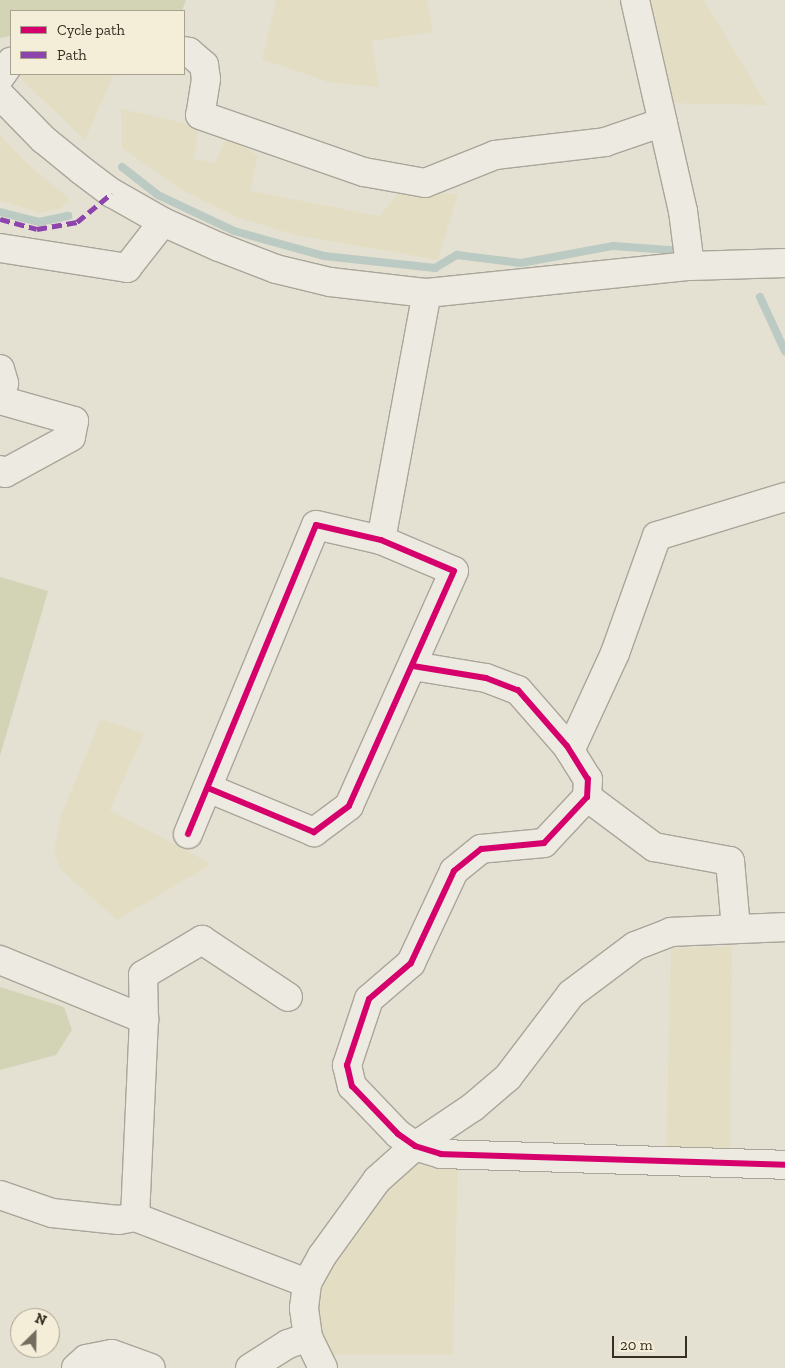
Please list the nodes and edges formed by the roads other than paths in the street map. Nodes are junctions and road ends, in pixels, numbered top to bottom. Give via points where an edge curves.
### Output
1 (635, 0) edge
2 (185, 51) edge
3 (10, 63) edge
4 (0, 77) edge
5 (0, 95) edge
6 (662, 122) junction
7 (163, 222) junction
8 (0, 248) edge
9 (785, 263) edge
10 (690, 266) junction
11 (427, 292) junction
12 (0, 368) edge
13 (0, 398) edge
14 (0, 470) edge
15 (785, 497) edge
16 (381, 540) junction
17 (413, 666) junction
18 (570, 751) junction
19 (208, 788) junction
20 (587, 797) junction
21 (188, 834) dead end
22 (785, 927) edge
23 (736, 928) junction
24 (0, 960) edge
25 (288, 997) dead end
26 (144, 1019) junction
27 (415, 1146) junction
28 (785, 1165) edge
29 (0, 1195) edge
30 (135, 1217) junction
31 (307, 1283) junction
32 (308, 1337) junction
33 (76, 1368) edge
34 (151, 1368) edge
35 (250, 1368) edge
36 (323, 1368) edge

1 - 6 street
2 - 6 street via 204,65 206,79 200,115 364,172 425,183 495,155 605,142
3 - 4 street
5 - 7 street via 81,170 112,193
6 - 10 street via 683,211
7 - 8 street via 127,268
7 - 11 street via 276,269 330,282
9 - 10 street
10 - 11 street
11 - 16 street
12 - 13 street via 4,383
13 - 14 street via 74,421 71,437 5,473
15 - 18 street via 657,536 615,653
16 - 17 street via 454,571
16 - 19 street via 316,526
17 - 18 street via 486,678 518,690
17 - 19 street via 349,806 314,832
18 - 20 street via 588,779
19 - 21 street
20 - 23 street via 654,847 730,861
20 - 27 street via 544,843 481,849 454,871 411,963 369,999 347,1065 352,1086 398,1134
22 - 23 street
23 - 27 street via 671,932 635,946 602,968 570,994 508,1077 474,1107
24 - 26 street
25 - 26 street via 202,940 143,975
26 - 30 street
27 - 28 street via 441,1154
27 - 31 street via 377,1180 322,1256
29 - 30 street via 52,1212 119,1220
30 - 31 street
31 - 32 street via 304,1308
32 - 35 street via 288,1344
32 - 36 street
33 - 34 street via 86,1359 112,1354

